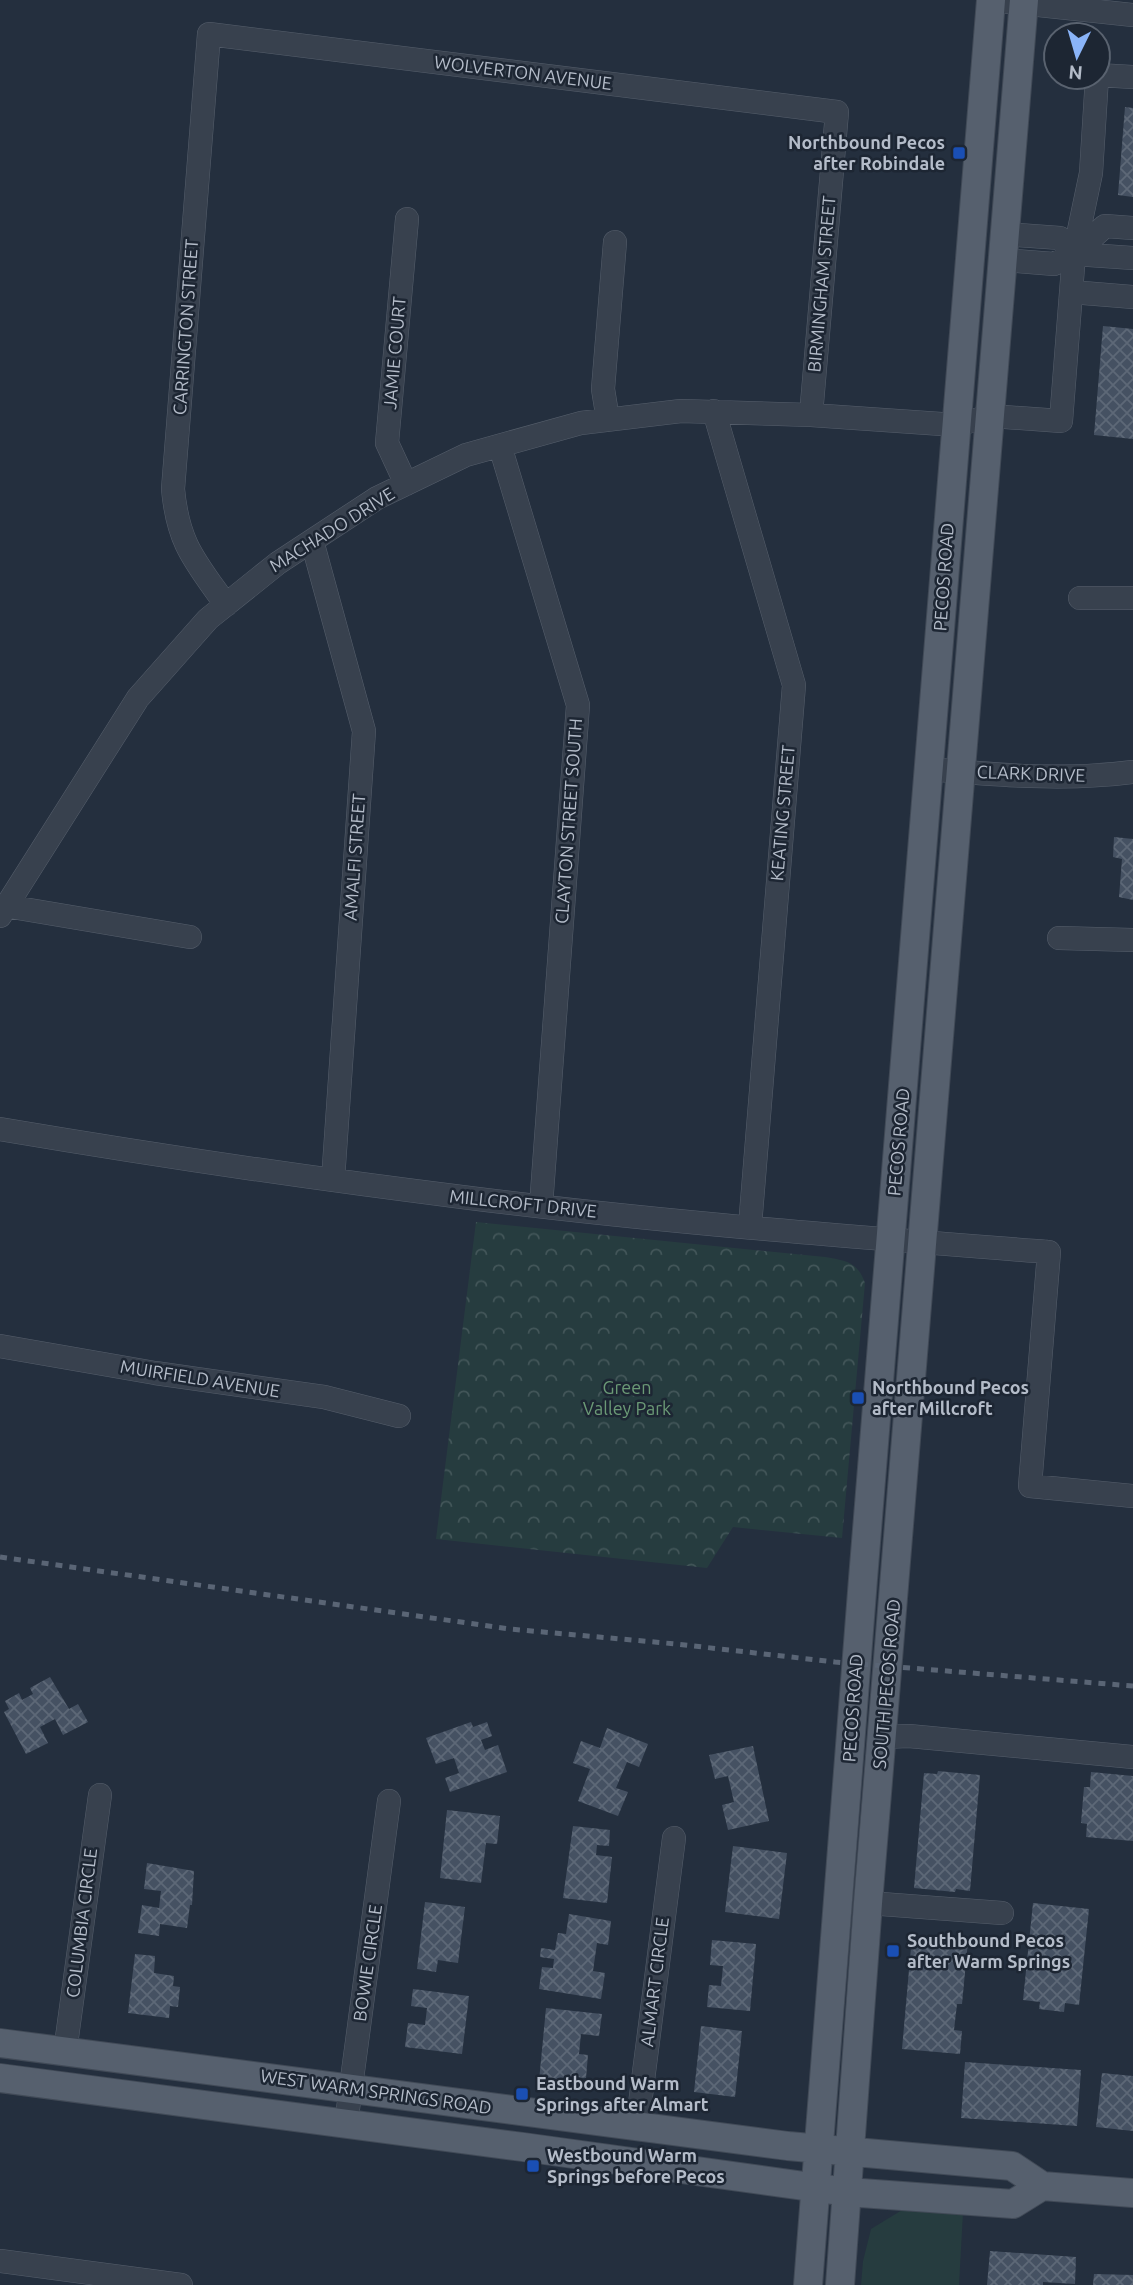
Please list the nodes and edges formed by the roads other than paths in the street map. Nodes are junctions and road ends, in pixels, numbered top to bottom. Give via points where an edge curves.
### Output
1 (991, 0) edge
2 (1024, 3) edge
3 (1133, 15) edge
4 (209, 34) joint
5 (1112, 77) edge
6 (1133, 78) edge
7 (1097, 91) edge
8 (837, 112) joint
9 (407, 219) dead end
10 (1133, 228) edge
11 (615, 242) dead end
12 (1003, 247) junction
13 (1074, 254) junction
14 (1133, 257) edge
15 (1071, 292) junction
16 (1133, 297) edge
17 (714, 411) junction
18 (811, 415) junction
19 (990, 416) junction
20 (608, 420) junction
21 (956, 425) junction
22 (500, 446) junction
23 (406, 484) junction
24 (312, 541) junction
25 (1080, 598) dead end
26 (1133, 598) edge
27 (226, 605) junction
28 (929, 769) junction
29 (961, 771) junction
30 (1133, 772) edge
31 (3, 911) edge
32 (190, 937) dead end
33 (1059, 938) dead end
34 (1133, 940) edge
35 (935, 1082) joint
36 (0, 1129) edge
37 (333, 1181) junction
38 (541, 1206) junction
39 (750, 1226) junction
40 (891, 1240) junction
41 (922, 1243) junction
42 (0, 1346) edge
43 (399, 1416) dead end
44 (1133, 1496) edge
45 (883, 1737) junction
46 (1133, 1757) edge
47 (100, 1795) dead end
48 (389, 1801) dead end
49 (674, 1838) dead end
50 (869, 1903) junction
51 (1002, 1913) dead end
52 (0, 2043) edge
53 (65, 2052) junction
54 (0, 2078) edge
55 (351, 2088) junction
56 (346, 2124) junction
57 (637, 2127) junction
58 (834, 2152) junction
59 (1042, 2186) junction
60 (831, 2190) junction
61 (1133, 2193) edge
62 (0, 2261) edge
63 (181, 2285) edge
64 (808, 2285) edge
65 (840, 2285) edge

1 - 2 street
1 - 21 main road, PECOS ROAD
2 - 3 street
2 - 12 main road, PECOS ROAD
4 - 8 street, WOLVERTON AVENUE
4 - 27 street, CARRINGTON STREET via 173,489 176,519 188,551
5 - 6 street
7 - 13 street via 1091,173
8 - 18 street, BIRMINGHAM STREET
9 - 23 street, JAMIE COURT via 387,443
10 - 13 street via 1105,226
11 - 20 street via 603,388
12 - 13 street via 1054,264
12 - 19 main road, PECOS ROAD
13 - 14 street
13 - 15 street
15 - 16 street
15 - 19 street, MACHADO DRIVE via 1061,421
17 - 18 street, MACHADO DRIVE
17 - 20 street, MACHADO DRIVE
17 - 39 street, KEATING STREET via 794,685
18 - 21 street, MACHADO DRIVE
19 - 21 street, MACHADO DRIVE
19 - 29 main road, PECOS ROAD
20 - 22 street, MACHADO DRIVE
21 - 28 main road, PECOS ROAD
22 - 23 street, MACHADO DRIVE via 466,455
22 - 38 street, CLAYTON STREET SOUTH via 578,705
23 - 24 street, MACHADO DRIVE
24 - 27 street, MACHADO DRIVE
24 - 37 street, AMALFI STREET via 364,731
25 - 26 street
27 - 31 street, MACHADO DRIVE via 138,698
28 - 29 street, CLARK DRIVE
28 - 40 main road, PECOS ROAD
29 - 30 street, CLARK DRIVE via 1060,777
29 - 35 main road, PECOS ROAD
31 - 32 street
33 - 34 street
35 - 41 main road, SOUTH PECOS ROAD
36 - 37 street, MILLCROFT DRIVE
37 - 38 street, MILLCROFT DRIVE
38 - 39 street, MILLCROFT DRIVE
39 - 40 street, MILLCROFT DRIVE
40 - 41 street, MILLCROFT DRIVE
40 - 58 main road, PECOS ROAD
41 - 44 street, MILLCROFT DRIVE via 1049,1252 1030,1486
41 - 45 main road, SOUTH PECOS ROAD
42 - 43 street, MUIRFIELD AVENUE via 324,1397
45 - 46 street
45 - 50 main road, SOUTH PECOS ROAD
47 - 53 street, COLUMBIA CIRCLE
48 - 55 street, BOWIE CIRCLE
49 - 57 street, ALMART CIRCLE
50 - 51 street
50 - 58 main road, SOUTH PECOS ROAD
52 - 53 main road, WEST WARM SPRINGS ROAD
53 - 55 main road, WEST WARM SPRINGS ROAD
54 - 56 main road, WEST WARM SPRINGS ROAD
55 - 56 street, BOWIE CIRCLE
55 - 57 main road, WEST WARM SPRINGS ROAD
56 - 60 main road, WEST WARM SPRINGS ROAD
57 - 58 main road, WEST WARM SPRINGS ROAD
58 - 59 main road, WEST WARM SPRINGS ROAD via 1012,2166
58 - 60 main road, SOUTH PECOS ROAD
59 - 60 main road, WEST WARM SPRINGS ROAD via 1013,2204
59 - 61 main road
60 - 64 main road
60 - 65 main road, SOUTH PECOS ROAD
62 - 63 street

